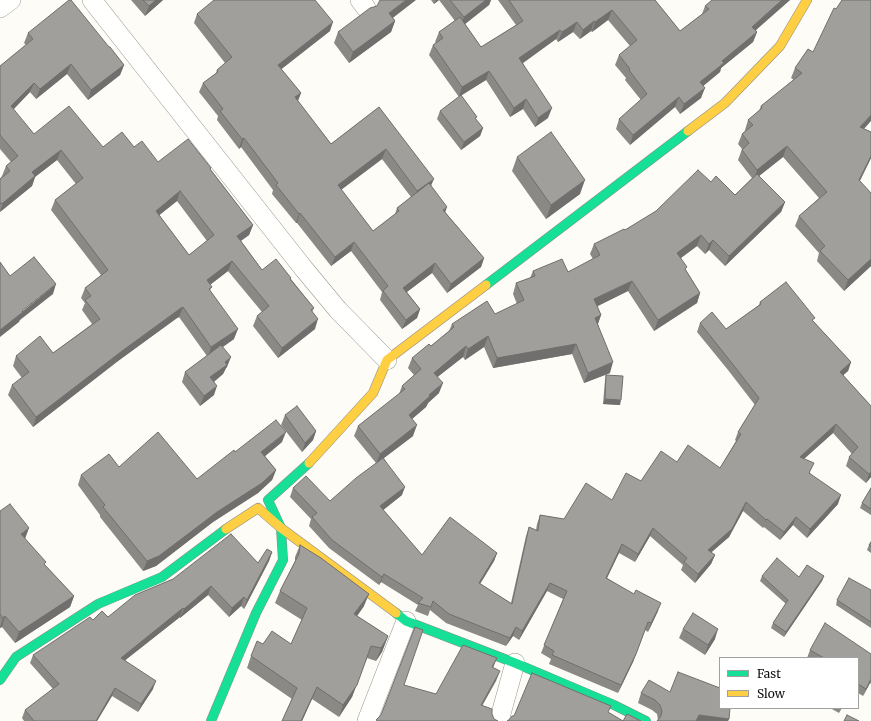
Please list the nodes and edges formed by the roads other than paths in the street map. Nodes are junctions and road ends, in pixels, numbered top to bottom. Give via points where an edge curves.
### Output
1 (11, 0) edge
2 (92, 0) edge
3 (807, 0) edge
4 (0, 8) edge
5 (386, 360) junction
6 (281, 528) junction
7 (406, 621) junction
8 (515, 663) junction
9 (0, 680) edge
10 (211, 721) edge
11 (367, 721) edge
12 (499, 721) edge
13 (646, 721) edge

1 - 4 street
2 - 5 street via 304,269 338,310
3 - 5 street via 780,46 726,104
5 - 6 street via 373,393 309,464 268,500
6 - 7 street
6 - 9 street via 258,508 221,532 162,577 98,604 16,656
6 - 10 street via 283,560 256,613
7 - 8 street
7 - 11 street
8 - 12 street
8 - 13 street

